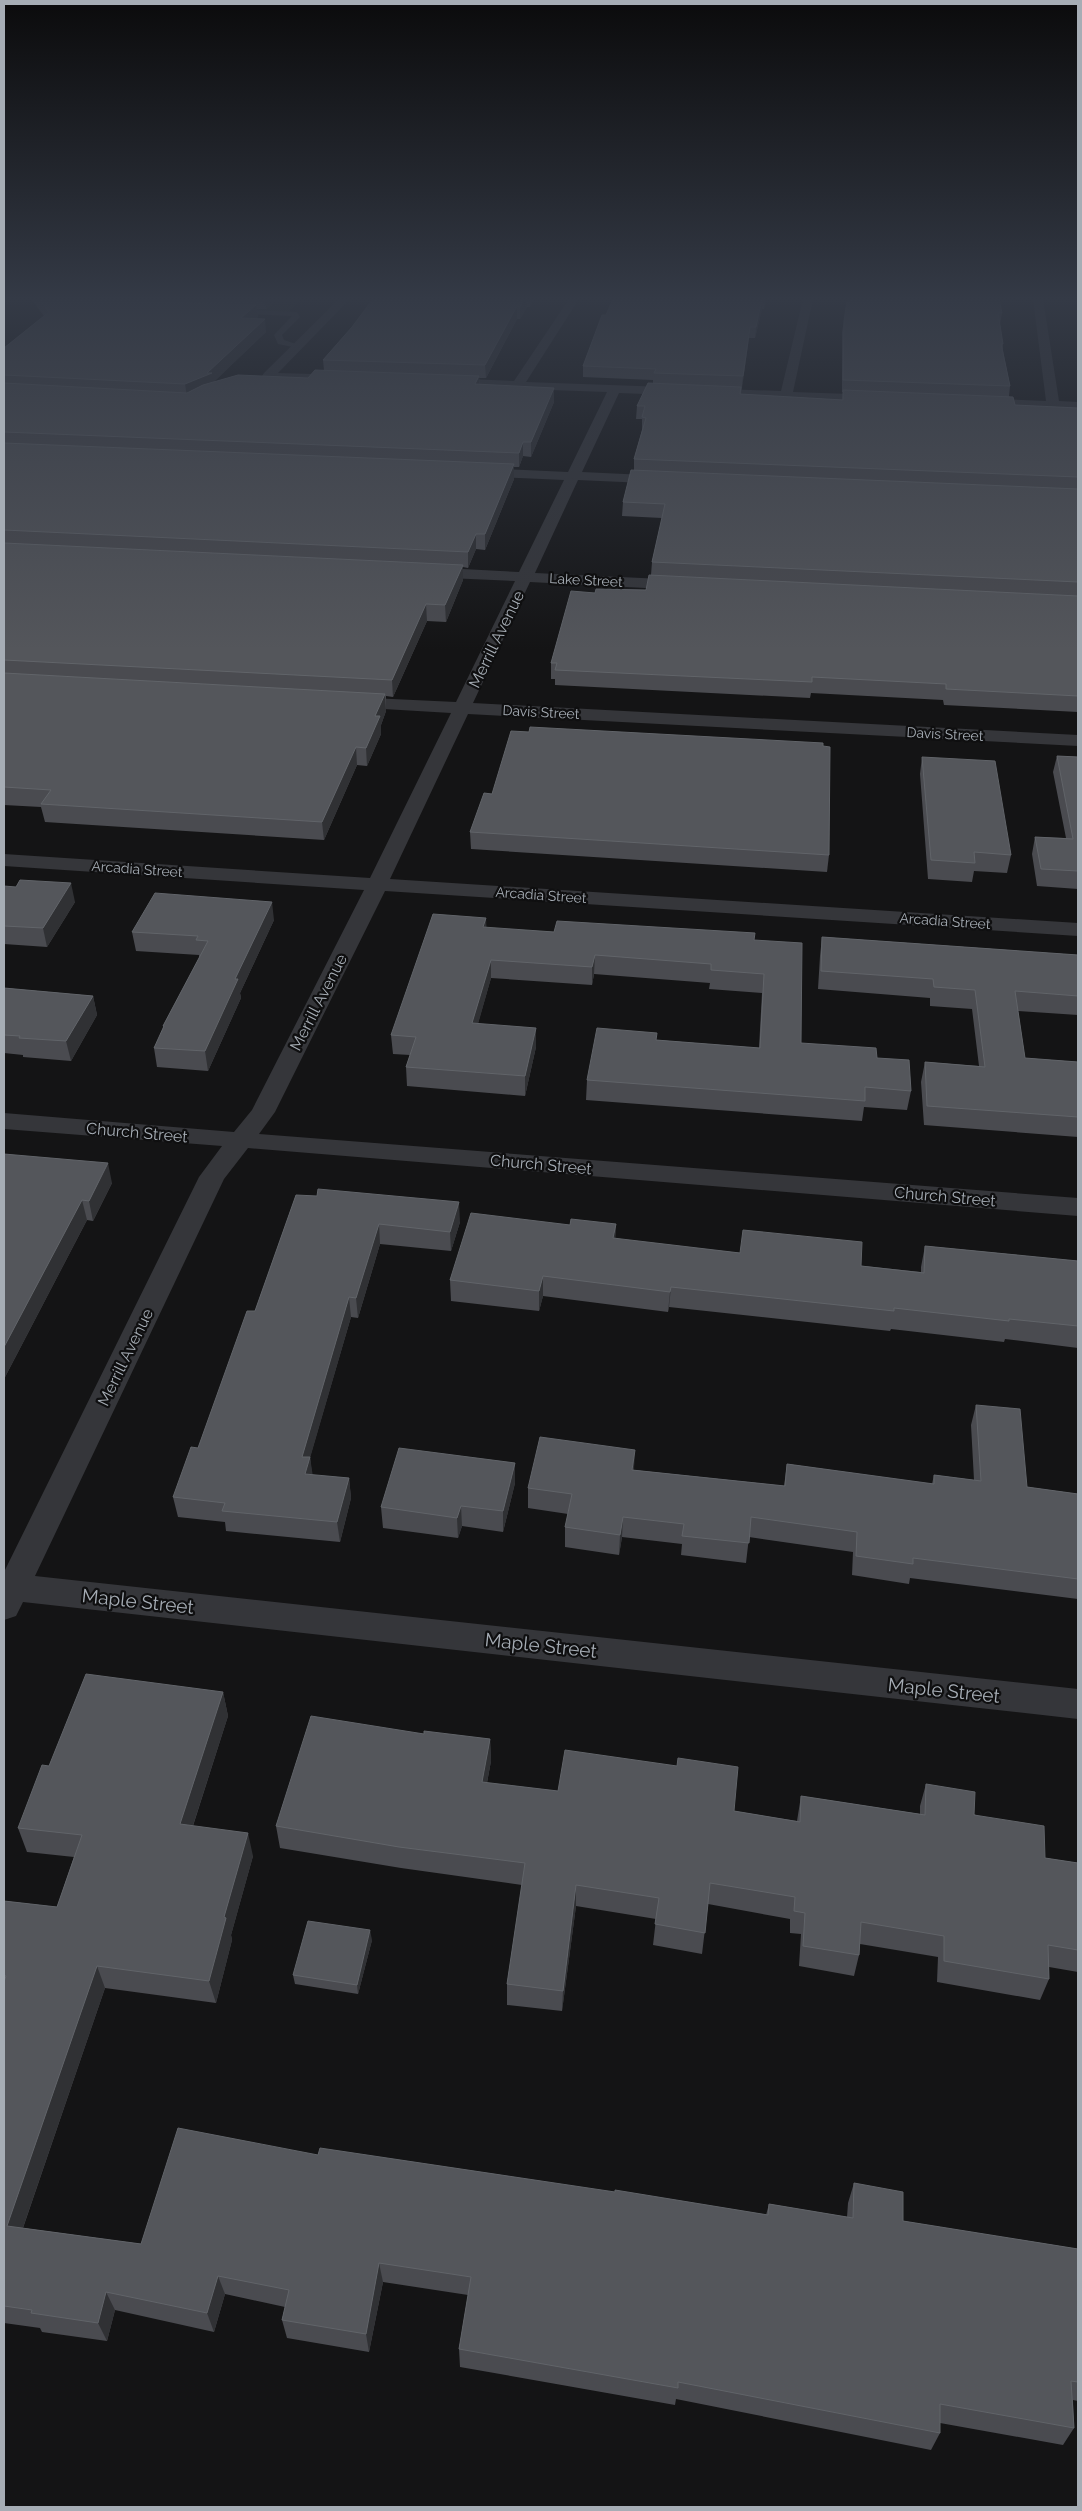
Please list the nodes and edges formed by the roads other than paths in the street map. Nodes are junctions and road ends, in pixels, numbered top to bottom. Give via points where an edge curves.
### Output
1 (602, 416) edge
2 (458, 471) edge
3 (573, 476) junction
4 (681, 480) edge
5 (407, 572) edge
6 (526, 577) junction
7 (704, 586) edge
8 (330, 701) edge
9 (463, 708) junction
10 (1078, 741) edge
11 (4, 860) edge
12 (377, 884) junction
13 (1078, 930) edge
14 (4, 1121) edge
15 (240, 1140) junction
16 (1078, 1207) edge
17 (7, 1593) edge
18 (1078, 1704) edge

1 - 3 street, Merrill Avenue
2 - 3 street
3 - 4 street
3 - 6 street, Merrill Avenue
5 - 6 street, Lake Street
6 - 7 street, Lake Street
6 - 9 street, Merrill Avenue
8 - 9 street, Davis Street
9 - 10 street, Davis Street
9 - 12 street, Merrill Avenue
11 - 12 street, Arcadia Street
12 - 13 street, Arcadia Street
12 - 15 street, Merrill Avenue via 263,1112
14 - 15 street, Church Street
15 - 16 street, Church Street
15 - 17 street, Merrill Avenue via 212,1177
17 - 18 street, Maple Street

